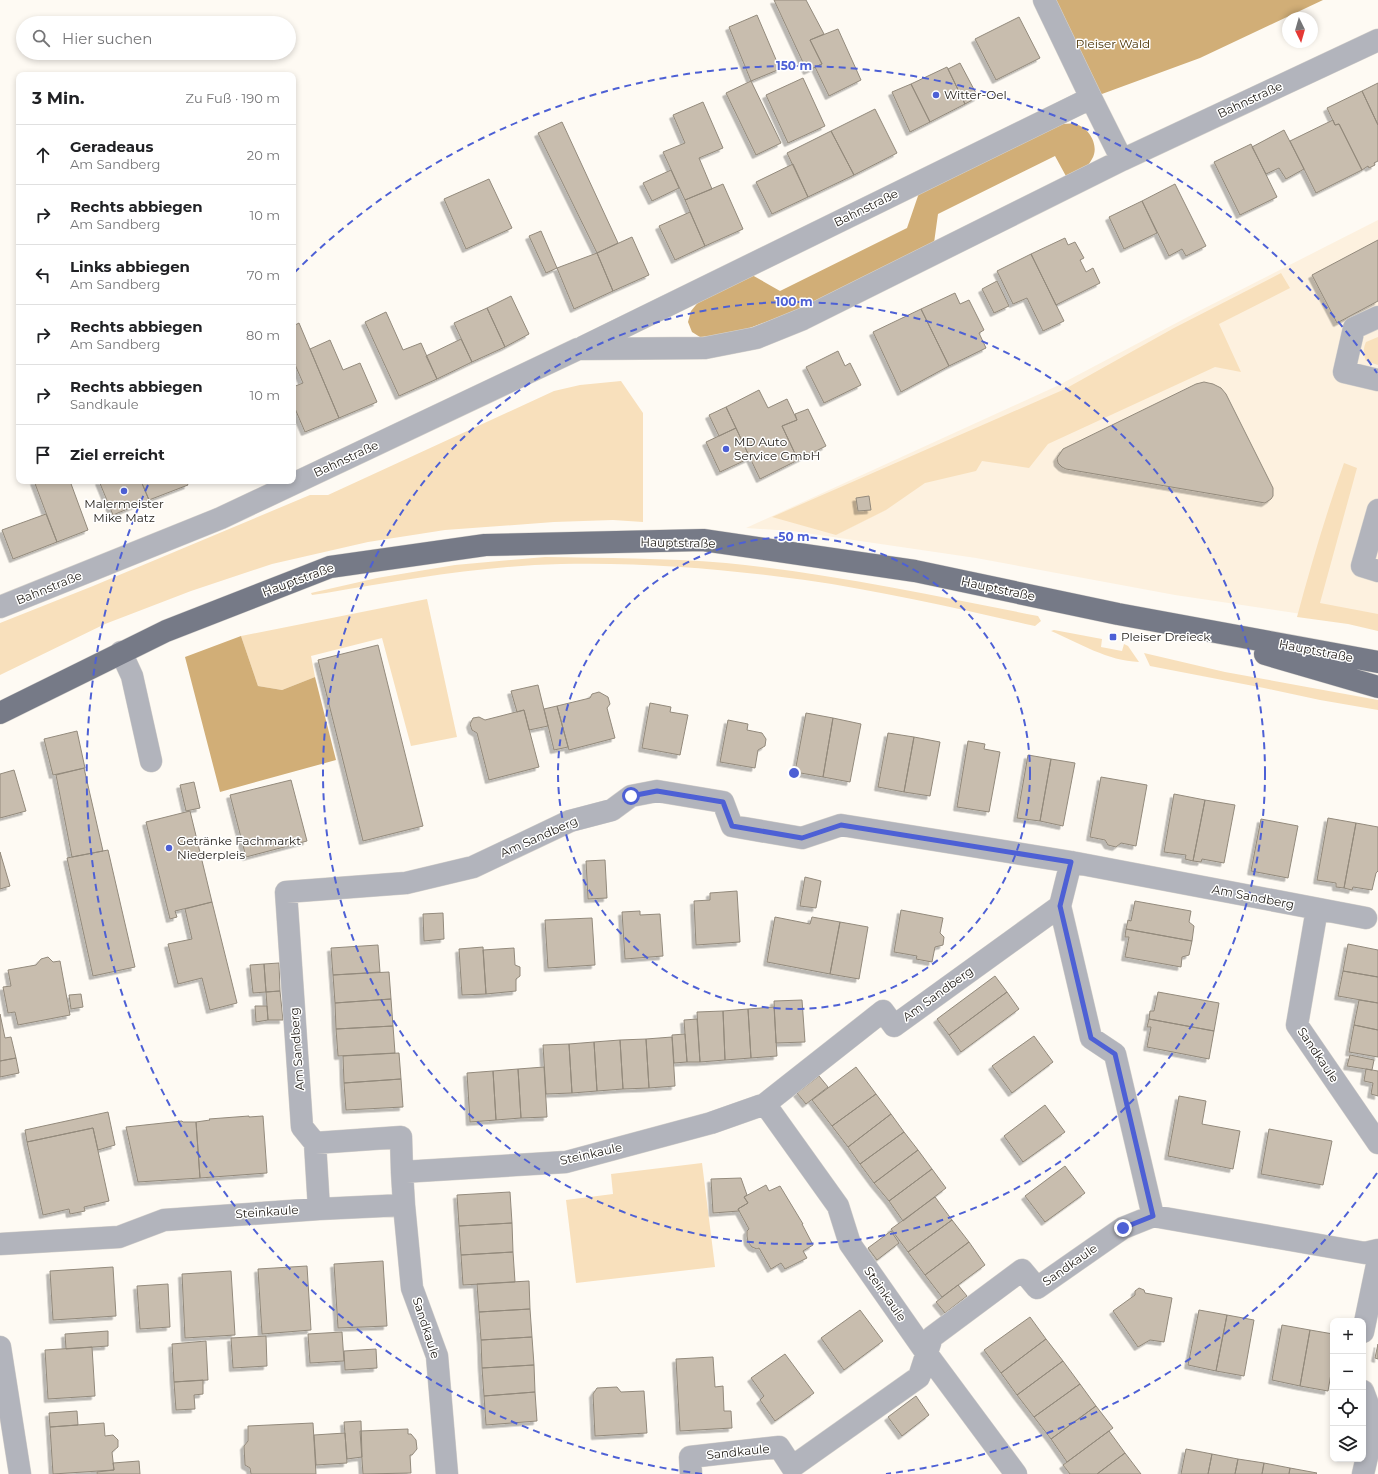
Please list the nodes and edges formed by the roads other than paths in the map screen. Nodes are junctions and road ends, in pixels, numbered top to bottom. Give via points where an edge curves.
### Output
1 (1044, 0) edge
2 (1378, 40) edge
3 (1091, 98) junction
4 (1122, 160) junction
5 (1378, 317) edge
6 (578, 349) junction
7 (1378, 380) edge
8 (296, 482) edge
9 (293, 484) edge
10 (1378, 510) edge
11 (1378, 571) edge
12 (0, 607) edge
13 (1151, 620) junction
14 (121, 652) junction
15 (1378, 662) edge
16 (1378, 687) edge
17 (0, 713) edge
18 (151, 761) dead end
19 (1071, 862) junction
20 (1060, 906) junction
21 (1317, 909) junction
22 (1366, 918) dead end
23 (765, 1104) junction
24 (315, 1143) junction
25 (1378, 1143) edge
26 (402, 1172) junction
27 (404, 1205) junction
28 (319, 1209) junction
29 (1153, 1216) junction
30 (0, 1244) edge
31 (1378, 1250) edge
32 (1378, 1260) edge
33 (1366, 1318) edge
34 (0, 1347) edge
35 (927, 1354) junction
36 (1366, 1399) edge
37 (792, 1471) edge
38 (20, 1474) edge
39 (446, 1474) edge
40 (691, 1474) edge
41 (1016, 1474) edge
42 (1363, 1474) edge

1 - 3 street
2 - 4 street, Bahnstraße
3 - 4 street
3 - 6 street, Bahnstraße
4 - 6 street, Bahnstraße via 803,319 756,338 705,348
5 - 7 street via 1354,328 1344,372
6 - 8 street, Bahnstraße
9 - 12 street, Bahnstraße via 221,518
10 - 11 street via 1362,566
13 - 14 main road, Hauptstraße via 915,571 703,540 485,545 330,567 166,630
13 - 15 main road, Hauptstraße
13 - 16 main road
14 - 17 main road, Hauptstraße
14 - 18 street via 132,676
19 - 20 street
19 - 21 street, Am Sandberg
19 - 24 street, Am Sandberg via 841,825 802,838 732,826 723,802 657,791 631,796 612,810 570,821 473,867 406,883 286,892 302,1128
20 - 23 street, Am Sandberg via 894,1026 883,1011
20 - 29 street via 1091,1038 1115,1054
21 - 22 street, Am Sandberg
21 - 25 street, Sandkaule via 1297,1025
23 - 26 street, Steinkaule via 711,1123 566,1162
23 - 35 street, Steinkaule via 838,1206 850,1244
24 - 26 street via 400,1137
24 - 28 street
26 - 27 street
27 - 28 street, Steinkaule
27 - 39 street, Sandkaule via 412,1288 437,1356
28 - 30 street, Steinkaule via 164,1220 119,1237
29 - 31 street via 1365,1253
29 - 35 street, Sandkaule via 1123,1228 1037,1288 1022,1270 932,1337
32 - 33 street
34 - 38 street
35 - 37 street, Sandkaule via 919,1377
35 - 41 street, Steinkaule
36 - 42 street via 1375,1423
37 - 40 street, Sandkaule via 779,1447 690,1457

